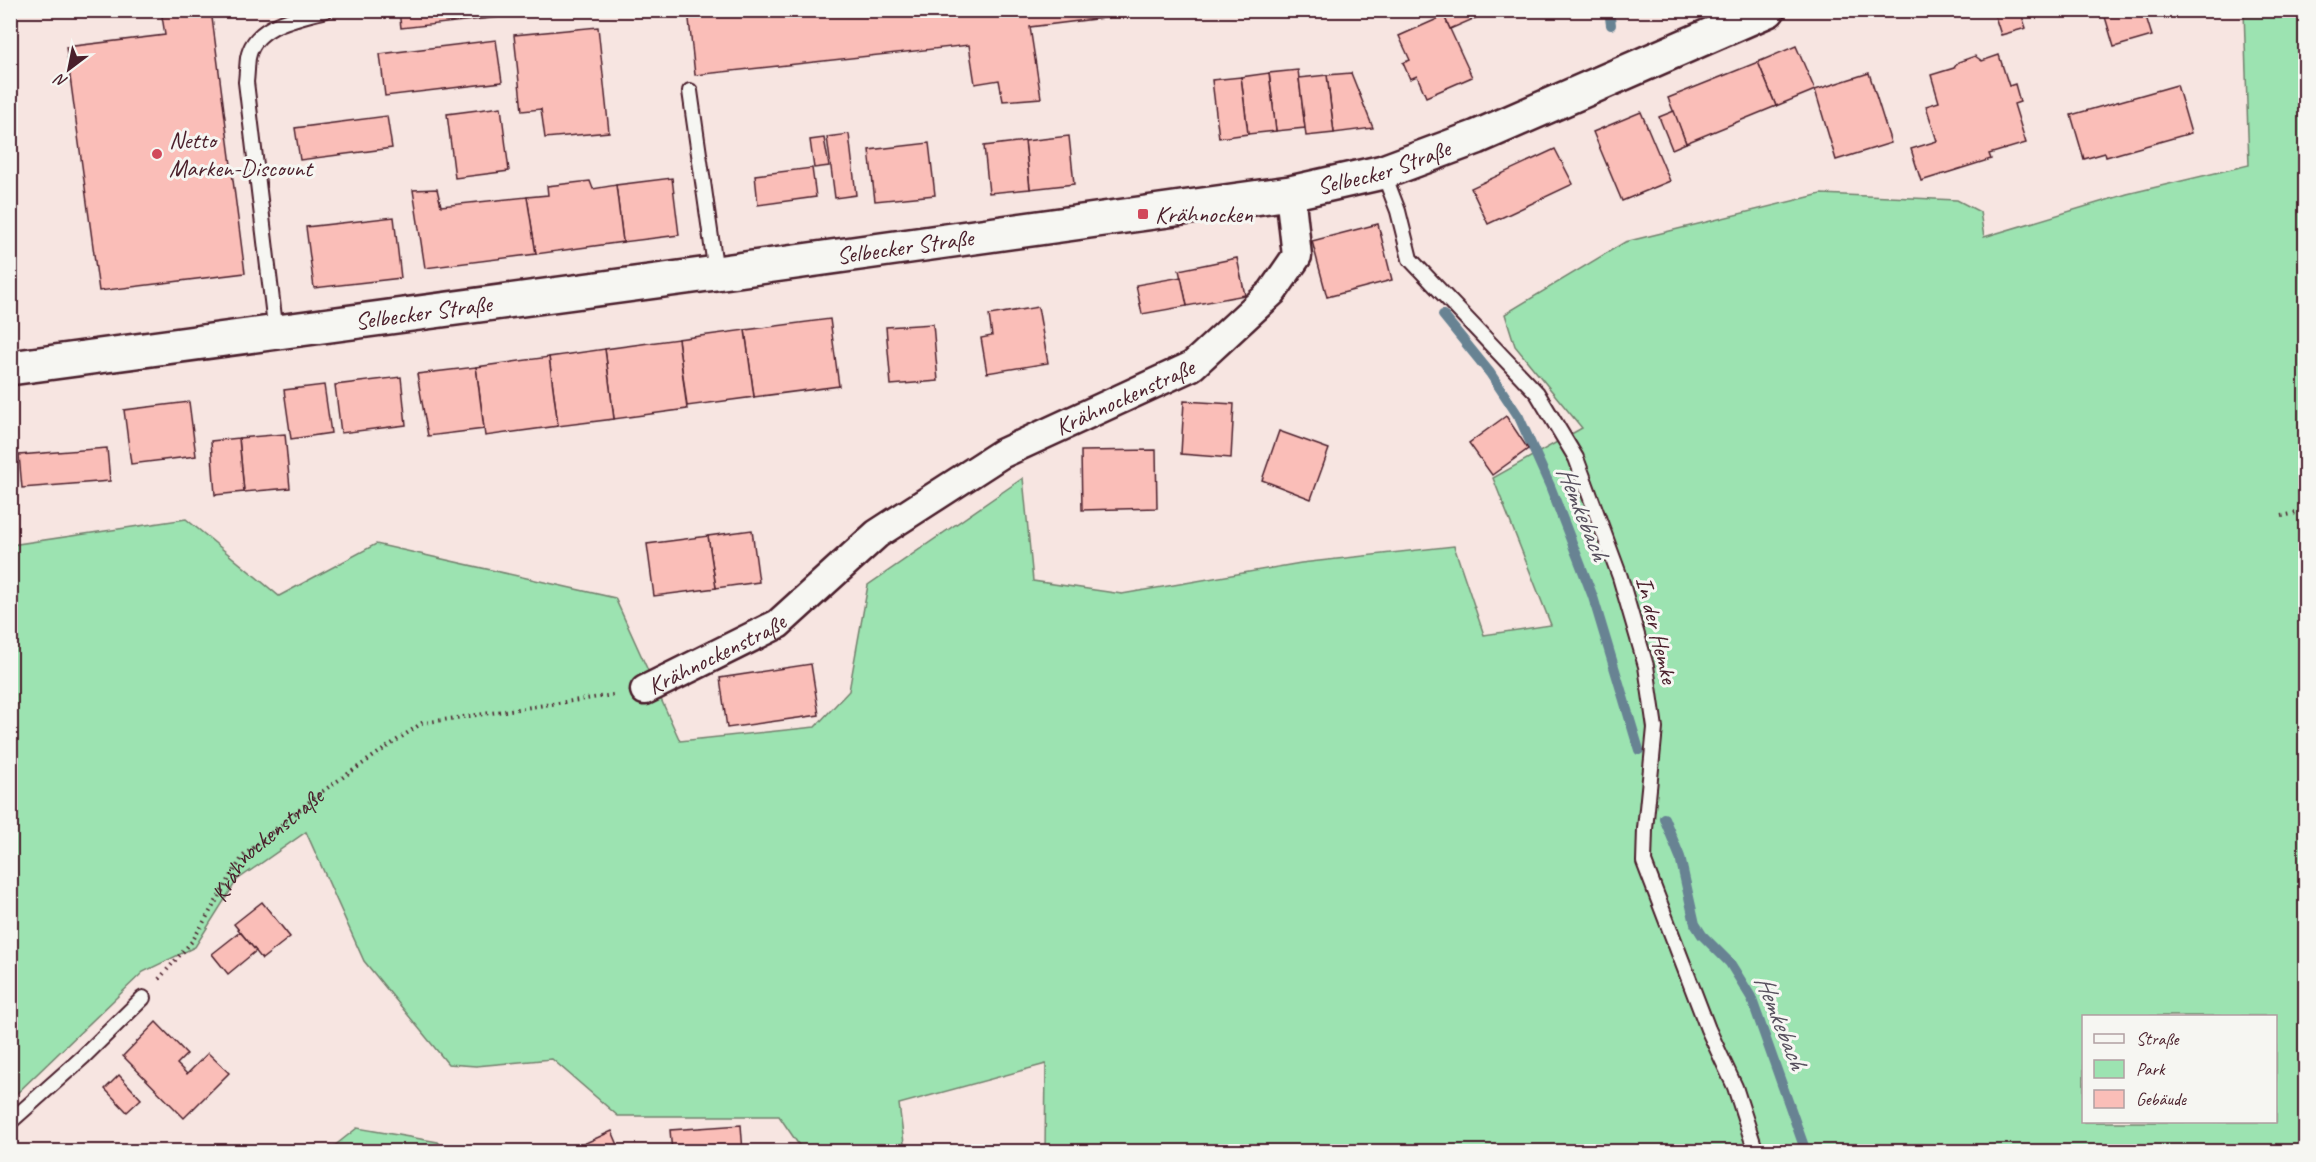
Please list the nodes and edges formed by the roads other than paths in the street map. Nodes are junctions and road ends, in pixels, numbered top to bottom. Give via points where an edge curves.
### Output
1 (326, 10) edge
2 (1768, 10) edge
3 (690, 91) dead end
4 (1383, 172) junction
5 (1290, 193) junction
6 (716, 273) junction
7 (276, 334) junction
8 (10, 368) edge
9 (645, 690) road end
10 (143, 998) road end
11 (10, 1122) edge
12 (1756, 1152) edge

1 - 7 lane via 272,26 248,55 246,82
2 - 4 main road, Selbecker Straße via 1478,137
3 - 6 lane
4 - 5 main road, Selbecker Straße
4 - 12 lane, In der Hemke via 1410,258 1537,393 1576,458 1620,577 1646,666 1655,728 1644,862 1708,1029 1735,1087
5 - 6 main road, Selbecker Straße
5 - 9 street, Krähnockenstraße via 1297,256 1272,292 1192,366 1001,454 877,534 778,624
6 - 7 main road, Selbecker Straße
7 - 8 main road, Selbecker Straße
10 - 11 lane

